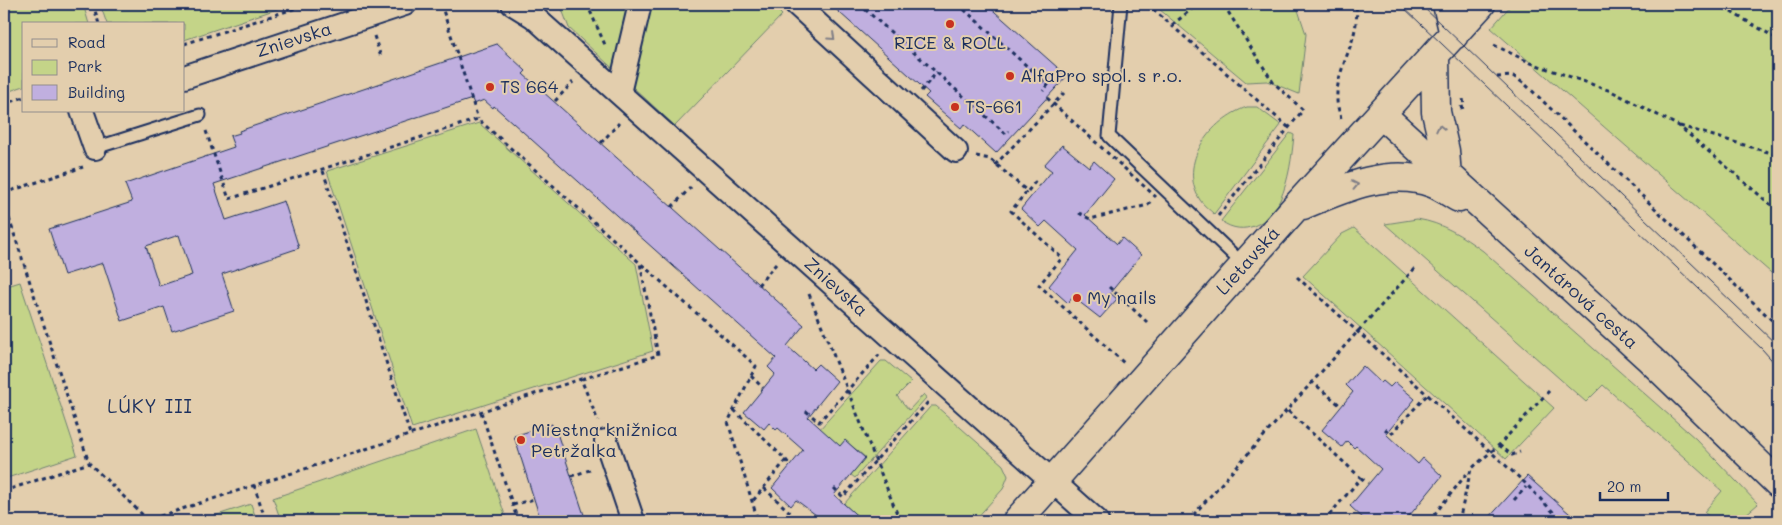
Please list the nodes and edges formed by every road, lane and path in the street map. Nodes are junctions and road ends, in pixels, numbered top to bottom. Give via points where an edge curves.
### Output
1 (92, 4) edge
2 (310, 4) edge
3 (404, 4) edge
4 (441, 4) edge
5 (513, 4) edge
6 (640, 4) edge
7 (796, 4) edge
8 (859, 4) edge
9 (867, 4) edge
10 (958, 4) edge
11 (1121, 4) edge
12 (1147, 4) edge
13 (1198, 4) edge
14 (1224, 4) edge
15 (1356, 4) edge
16 (1447, 4) edge
17 (1481, 4) edge
18 (1716, 4) edge
19 (863, 8) junction
20 (98, 22) edge
21 (1172, 25) junction
22 (1454, 35) junction
23 (1778, 39) edge
24 (185, 44) edge
25 (1494, 46) dead end
26 (1434, 56) junction
27 (937, 72) junction
28 (185, 77) edge
29 (1497, 77) dead end
30 (932, 78) dead end
31 (576, 79) dead end
32 (1043, 91) dead end
33 (619, 93) junction
34 (1064, 93) dead end
35 (1253, 95) junction
36 (1246, 96) dead end
37 (22, 98) edge
38 (1046, 98) dead end
39 (555, 102) dead end
40 (4, 104) edge
41 (82, 112) edge
42 (1381, 114) junction
43 (200, 115) joint
44 (478, 119) junction
45 (624, 119) dead end
46 (1679, 126) junction
47 (1288, 127) junction
48 (1009, 131) dead end
49 (1358, 139) junction
50 (601, 143) dead end
51 (95, 148) junction
52 (956, 150) joint
53 (1778, 155) edge
54 (995, 164) junction
55 (323, 171) junction
56 (1447, 176) junction
57 (695, 183) dead end
58 (1039, 186) dead end
59 (1027, 191) junction
60 (4, 193) edge
61 (1156, 197) dead end
62 (4, 203) edge
63 (1148, 205) dead end
64 (672, 207) dead end
65 (1294, 209) junction
66 (1778, 211) edge
67 (1079, 213) dead end
68 (1489, 214) junction
69 (1208, 229) junction
70 (1062, 258) junction
71 (780, 260) dead end
72 (640, 262) junction
73 (1067, 262) dead end
74 (1246, 266) junction
75 (1415, 268) dead end
76 (1297, 277) dead end
77 (758, 284) dead end
78 (1109, 287) dead end
79 (808, 290) dead end
80 (1147, 322) dead end
81 (1778, 326) edge
82 (1357, 331) junction
83 (881, 352) dead end
84 (751, 376) junction
85 (581, 379) junction
86 (1142, 380) junction
87 (1312, 381) junction
88 (763, 388) dead end
89 (848, 389) junction
90 (1549, 390) dead end
91 (1427, 395) junction
92 (933, 397) dead end
93 (1341, 406) dead end
94 (734, 410) junction
95 (1287, 410) junction
96 (806, 411) dead end
97 (481, 412) junction
98 (1385, 429) dead end
99 (410, 434) junction
100 (606, 441) joint
101 (1499, 445) junction
102 (1520, 452) dead end
103 (1491, 453) junction
104 (786, 460) junction
105 (876, 460) junction
106 (89, 463) junction
107 (790, 465) dead end
108 (601, 466) dead end
109 (1471, 469) junction
110 (571, 476) dead end
111 (1361, 478) junction
112 (1052, 481) junction
113 (1368, 483) dead end
114 (1778, 483) edge
115 (254, 485) junction
116 (1526, 487) junction
117 (764, 488) junction
118 (834, 488) dead end
119 (4, 491) edge
120 (534, 498) dead end
121 (1514, 500) dead end
122 (752, 502) junction
123 (513, 505) junction
124 (147, 521) edge
125 (266, 521) edge
126 (518, 521) edge
127 (633, 521) edge
128 (758, 521) edge
129 (800, 521) edge
130 (900, 521) edge
131 (1017, 521) edge
132 (1098, 521) edge
133 (1188, 521) edge
134 (1324, 521) edge
135 (1429, 521) edge
136 (1458, 521) edge
137 (1562, 521) edge

1 - 20 path
2 - 24 path
3 - 28 street, Znievska
4 - 44 path
5 - 33 street, Znievska via 534,17
6 - 33 street
7 -> 52 street
8 - 19 path
9 - 19 path
10 - 32 path via 1048,85
11 - 69 lane via 1109,136
12 - 21 path
13 - 21 path
14 - 47 path via 1273,82 1302,110
15 - 49 path via 1356,32 1337,88 1336,101 1342,120
16 - 22 street
17 - 22 street, Lietavská
18 - 23 path
19 - 27 path
21 - 35 path
22 - 26 street, Lietavská
25 - 46 path via 1531,63 1611,91
26 - 42 street, Lietavská
56 -> 26 street via 1436,112
27 - 30 path
27 - 48 path via 1006,134
29 - 81 path via 1513,76 1526,85
31 - 39 path
33 - 112 street, Znievska
34 - 54 path
35 - 36 path
35 - 47 path
37 - 40 path
38 - 61 path, bridge
41 - 51 street
42 - 49 street, Lietavská
42 - 56 street, Jantárová cesta
43 - 51 lane
43 - 55 path via 229,200
44 - 55 path
44 - 72 path
45 - 50 path
46 - 53 path
46 - 66 path
47 - 69 path
49 - 65 street, Lietavská
51 - 60 path via 99,161
52 - 54 path via 990,159
54 - 59 path
55 - 99 path
56 - 68 street, Jantárová cesta
57 - 64 path
58 - 59 path via 1035,182
59 - 70 path via 1011,211
62 - 106 path
63 - 67 path via 1090,219
65 -> 68 street via 1345,187 1409,178 1432,183
65 - 74 street, Lietavská
68 - 114 street, Jantárová cesta via 1656,366
69 - 74 lane
70 - 73 path
70 - 86 path via 1039,284
71 - 77 path
72 - 84 path via 756,366
72 - 85 path via 658,355
74 - 86 street, Lietavská
75 - 82 path
76 - 82 path
78 - 80 path
79 - 89 path
82 - 87 path
82 - 91 path
83 - 89 path
84 - 88 path
84 - 94 path
85 - 97 path
85 - 100 path
86 - 112 street, Lietavská
87 - 93 path
87 - 95 path
89 - 96 path via 819,422
89 - 105 path
90 - 101 path
91 - 98 path via 1391,434
91 - 103 path
92 - 105 path
94 - 104 path
94 - 122 path via 728,422
95 - 111 path
95 - 133 path
97 - 99 path
97 - 123 path
99 - 115 path
100 - 127 street
101 - 102 path via 1512,455
101 - 103 path
103 - 109 path
103 - 116 path
104 - 107 path
104 - 117 path
105 - 118 path via 843,497
105 - 130 path
106 - 119 path
106 - 124 path
108 - 110 path
109 - 135 path
109 - 136 path
111 - 113 path
111 - 134 path
112 - 131 street, Lietavská
112 - 132 street, Znievska
115 - 124 path
115 - 125 path
116 - 121 path
116 - 137 path
117 - 122 path
117 - 129 path
120 - 123 path
122 - 128 path
123 - 126 path

